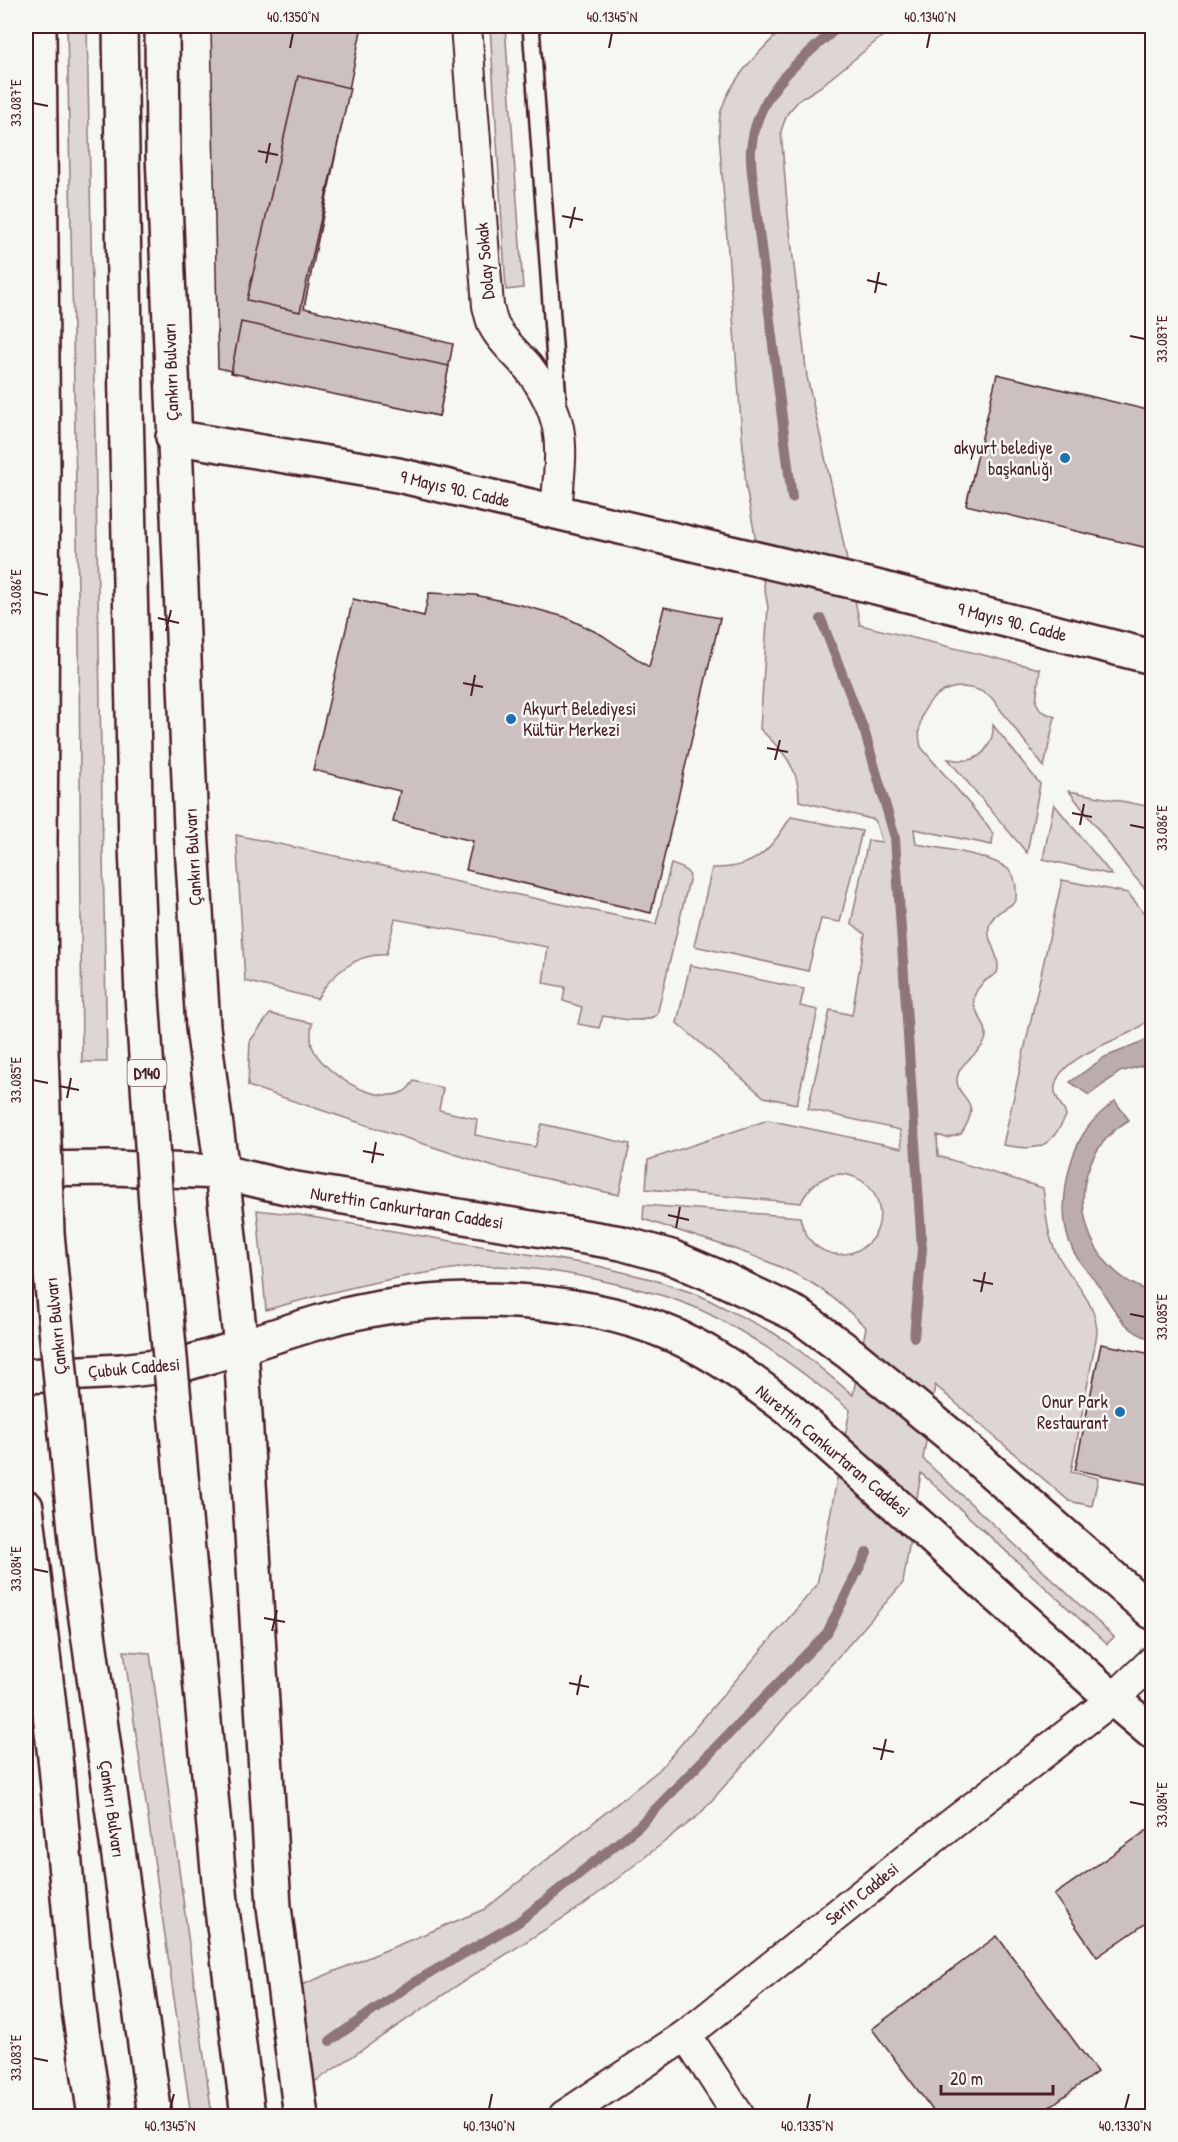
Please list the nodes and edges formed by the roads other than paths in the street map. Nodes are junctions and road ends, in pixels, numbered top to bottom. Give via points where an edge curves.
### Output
1 (39, 26) edge
2 (120, 26) edge
3 (162, 26) edge
4 (466, 26) edge
5 (531, 26) edge
6 (560, 428) junction
7 (173, 437) junction
8 (556, 512) junction
9 (1152, 657) edge
10 (26, 1169) edge
11 (222, 1172) junction
12 (241, 1347) junction
13 (26, 1376) edge
14 (26, 1507) edge
15 (1152, 1612) edge
16 (1152, 1662) edge
17 (1113, 1699) junction
18 (1152, 1732) edge
19 (686, 2035) junction
20 (95, 2116) edge
21 (155, 2116) edge
22 (248, 2116) edge
23 (301, 2116) edge
24 (564, 2116) edge
25 (739, 2116) edge

1 - 21 main road, Çankırı Bulvarı, bridge via 43,470 41,1026 46,1233 78,1560
2 - 22 main road, D140, bridge via 142,996 157,1219 221,1902
3 - 7 main road, Çankırı Bulvarı
4 - 6 street, Dolay Sokak via 488,306 495,328 544,390
5 - 6 lane
6 - 8 street, Dolay Sokak
7 - 8 main road, 9 Mayıs 90. Cadde via 398,475
7 - 11 main road, Çankırı Bulvarı via 203,1027
8 - 9 main road, 9 Mayıs 90. Cadde
10 - 11 main road via 112,1167
11 - 12 main road, Çankırı Bulvarı
11 - 15 main road, Nurettin Cankurtaran Caddesi via 311,1192 621,1244 671,1257 725,1280 798,1315 852,1355 949,1434
12 - 13 main road, Çubuk Caddesi via 188,1363
12 - 17 main road, Nurettin Cankurtaran Caddesi via 342,1316 395,1306 519,1301 585,1308 633,1320 693,1344 788,1408
12 - 23 main road, Çankırı Bulvarı via 274,1907
14 - 20 main road via 78,2004
16 - 17 street, Serin Caddesi
17 - 18 main road, Nurettin Cankurtaran Caddesi
17 - 19 street, Serin Caddesi
19 - 24 street, Serin Caddesi
19 - 25 street

